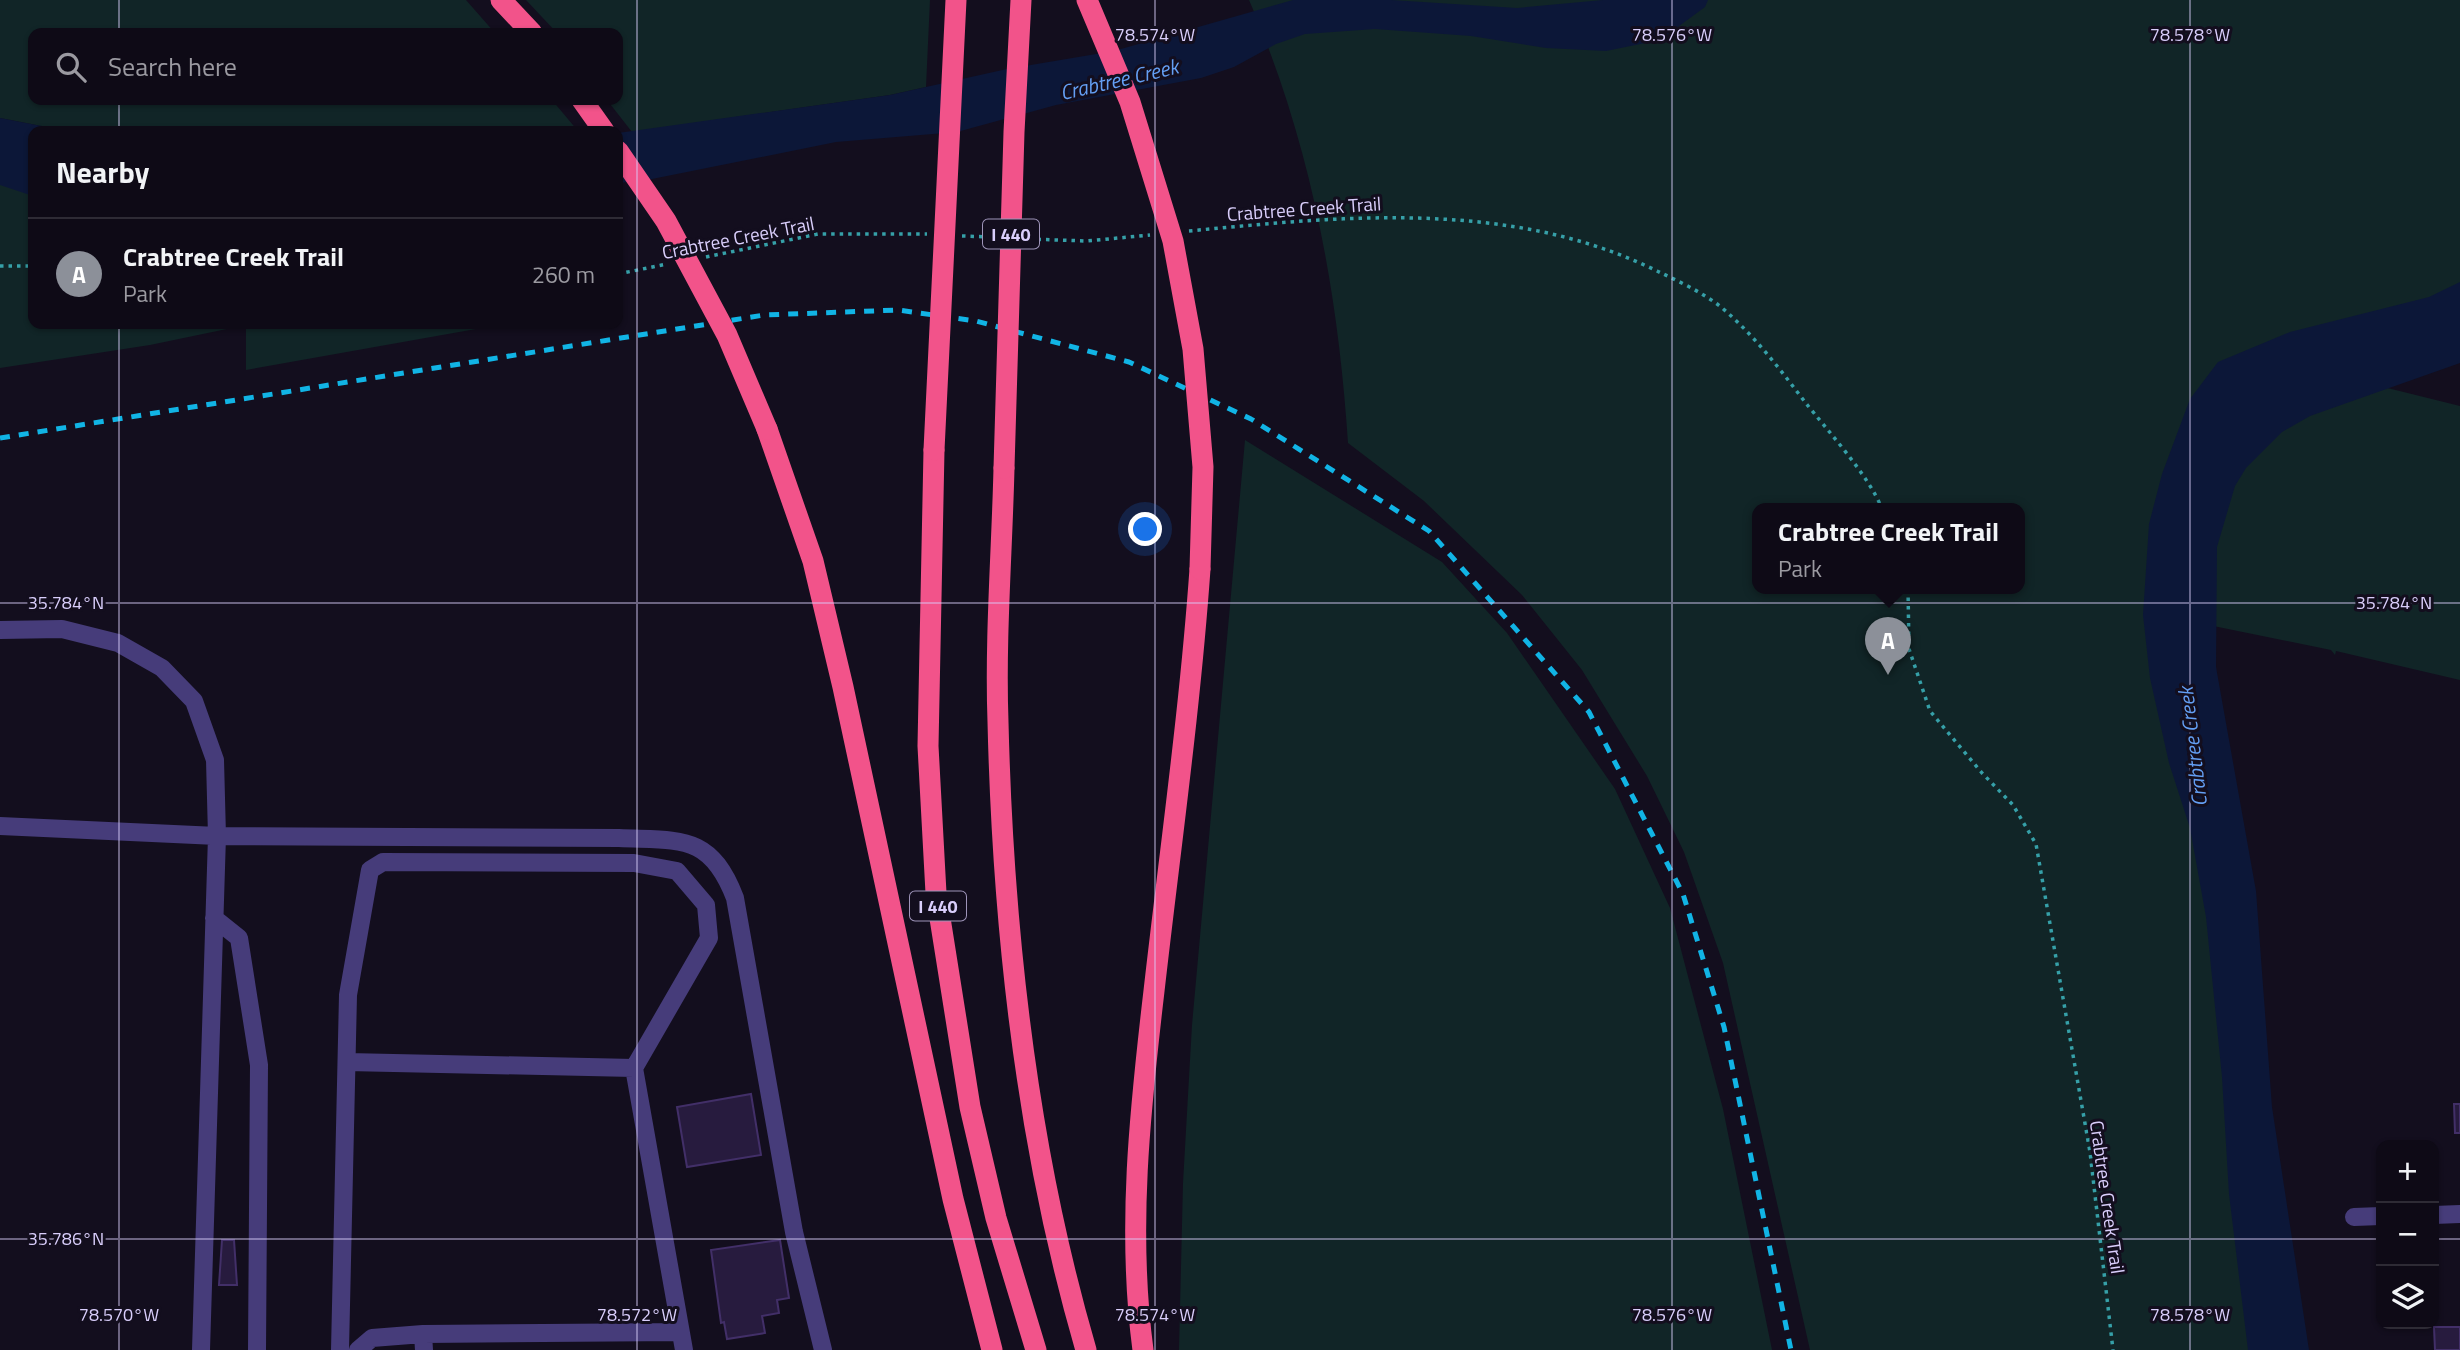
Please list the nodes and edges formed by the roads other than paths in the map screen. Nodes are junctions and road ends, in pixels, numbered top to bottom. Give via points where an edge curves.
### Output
1 (501, 0) edge
2 (956, 0) edge
3 (1021, 0) edge
4 (1087, 0) edge
5 (527, 28) edge
6 (586, 105) edge
7 (600, 126) edge
8 (623, 158) edge
9 (0, 630) edge
10 (0, 826) edge
11 (217, 836) junction
12 (215, 918) junction
13 (346, 1062) junction
14 (634, 1068) junction
15 (2460, 1214) edge
16 (2439, 1215) edge
17 (2376, 1216) edge
18 (2354, 1217) dead end
19 (683, 1341) edge
20 (423, 1342) edge
21 (201, 1350) edge
22 (257, 1350) edge
23 (340, 1350) edge
24 (358, 1350) edge
25 (823, 1350) edge
26 (992, 1350) edge
27 (1036, 1350) edge
28 (1086, 1350) edge
29 (1143, 1350) edge

1 - 5 highway
2 - 27 highway, I 440, bridge via 934,450 928,746 936,893 970,1107 996,1218
3 - 28 highway, I 440, bridge via 998,721 1011,960 1054,1222
4 - 29 highway, bridge via 1130,102 1173,241 1193,349 1203,467 1200,569 1179,792 1138,1126 1135,1239
6 - 7 highway
8 - 26 highway, bridge via 667,221 727,335 767,429 813,561 953,1199
9 - 11 street via 62,629 118,643 162,668 194,701 215,760
10 - 11 street
11 - 12 street
11 - 25 street via 619,838 700,847 723,868 735,898 794,1232
12 - 21 street
12 - 22 street via 239,938 259,1065
13 - 14 street
13 - 14 street via 348,995 370,870 383,862 634,863 677,872 706,905 709,938
13 - 23 street
14 - 19 street
15 - 16 street
17 - 18 street
19 - 20 street
20 - 24 street via 372,1338

